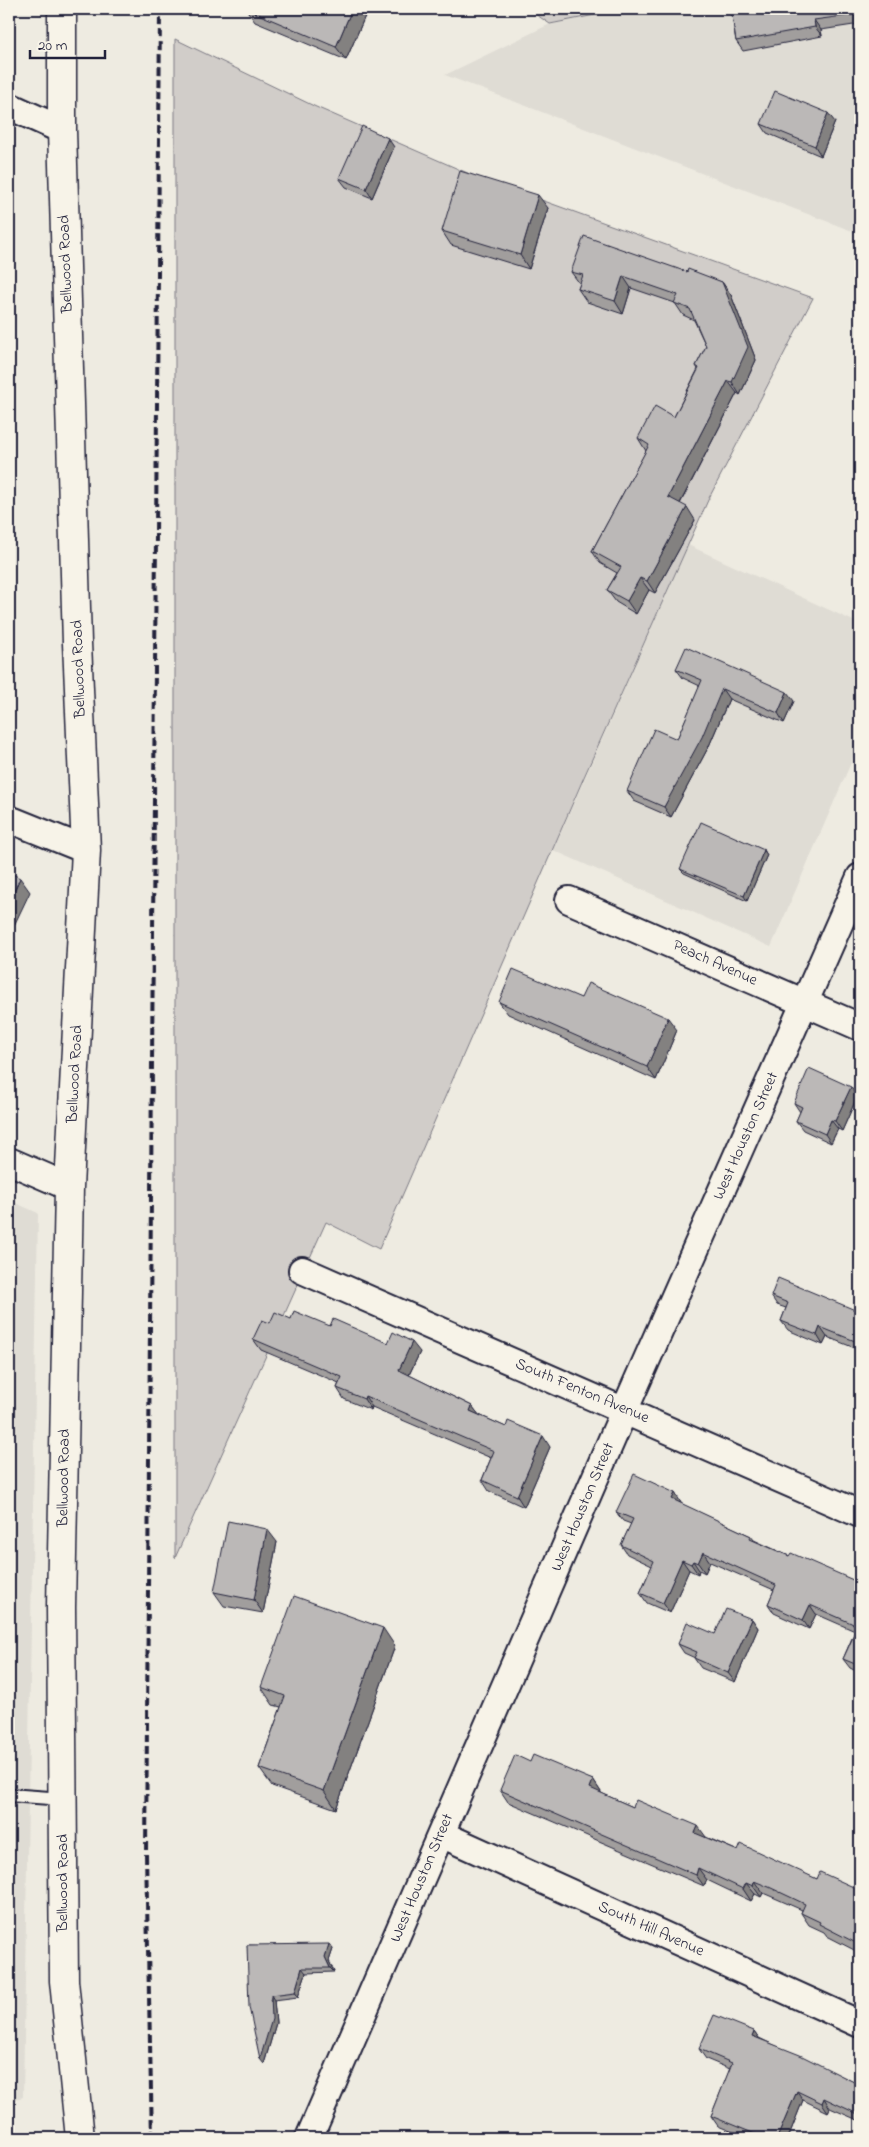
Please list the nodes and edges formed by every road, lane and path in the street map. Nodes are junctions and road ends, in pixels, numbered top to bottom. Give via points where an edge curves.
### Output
1 (62, 9) edge
2 (9, 106) edge
3 (62, 130) junction
4 (9, 819) edge
5 (86, 850) junction
6 (860, 877) edge
7 (569, 900) dead end
8 (805, 1003) junction
9 (860, 1027) edge
10 (9, 1161) edge
11 (69, 1187) junction
12 (302, 1270) dead end
13 (625, 1409) junction
14 (860, 1514) edge
15 (9, 1794) edge
16 (63, 1799) junction
17 (441, 1834) junction
18 (860, 2024) edge
19 (80, 2138) edge
20 (309, 2138) edge

1 - 3 street, Bellwood Road
2 - 3 street
3 - 5 street, Bellwood Road
4 - 5 street
5 - 11 street, Bellwood Road
6 - 8 street, West Houston Street
7 - 8 street, Peach Avenue
8 - 9 street, Peach Avenue
8 - 13 street, West Houston Street
10 - 11 street
11 - 16 street, Bellwood Road via 62,1608
12 - 13 street, South Fenton Avenue
13 - 14 street, South Fenton Avenue
13 - 17 street, West Houston Street
15 - 16 lane
16 - 19 street, Bellwood Road via 64,1981
17 - 18 street, South Hill Avenue
17 - 20 street, West Houston Street

